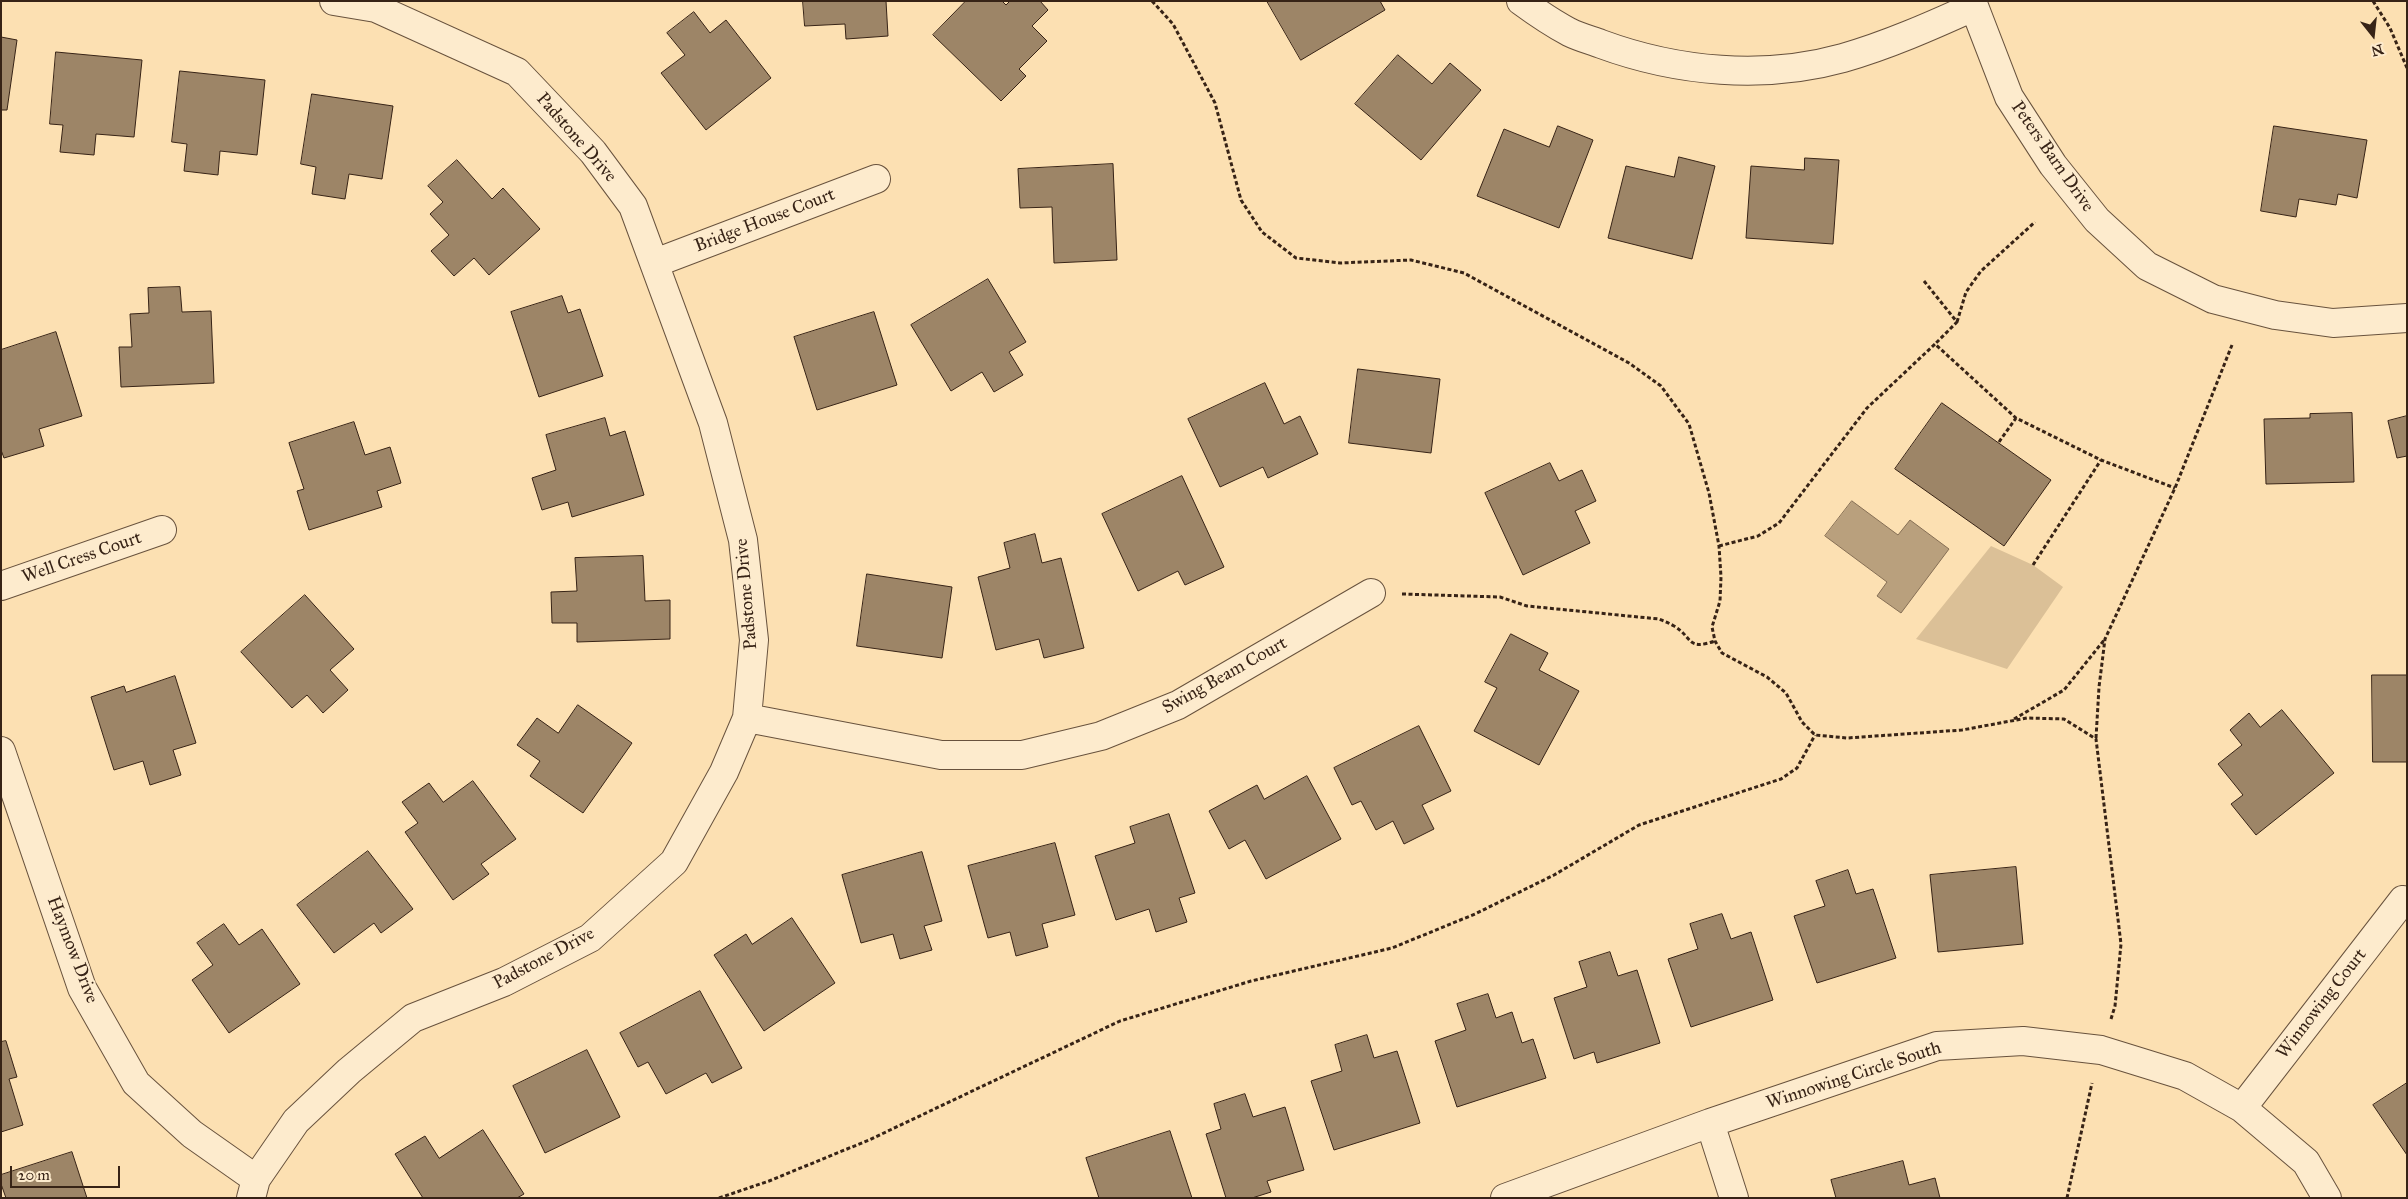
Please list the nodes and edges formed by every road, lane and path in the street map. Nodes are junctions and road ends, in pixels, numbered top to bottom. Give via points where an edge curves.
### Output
1 (334, 1) edge
2 (1152, 1) edge
3 (1521, 1) edge
4 (2373, 1) edge
5 (1972, 4) edge
6 (2407, 68) edge
7 (876, 179) dead end
8 (2035, 222) dead end
9 (655, 263) junction
10 (1924, 281) dead end
11 (2407, 318) edge
12 (1957, 322) junction
13 (1935, 344) junction
14 (2232, 345) dead end
15 (2016, 418) junction
16 (1999, 442) dead end
17 (2101, 460) junction
18 (2175, 488) junction
19 (162, 530) dead end
20 (1719, 546) junction
21 (2033, 565) dead end
22 (1, 586) edge
23 (1371, 593) joint
24 (2105, 639) junction
25 (1715, 641) junction
26 (747, 718) junction
27 (2009, 722) junction
28 (1814, 735) junction
29 (2096, 739) junction
30 (1, 751) edge
31 (2403, 900) dead end
32 (2101, 1050) junction
33 (2242, 1108) junction
34 (1710, 1123) junction
35 (253, 1188) edge
36 (718, 1198) edge
37 (1505, 1198) edge
38 (1734, 1198) edge
39 (2067, 1198) edge
40 (2327, 1198) edge

1 - 9 street, Padstone Drive via 376,8 517,72 593,152 633,206
2 - 20 path via 1173,24 1215,103 1241,200 1262,232 1296,258 1340,263 1411,260 1464,273 1629,363 1661,386 1689,424 1709,493
3 - 5 street via 1570,33 1615,49 1703,69 1747,70 1792,68 1842,58 1924,29
4 - 6 path via 2390,28
5 - 11 street, Peters Barn Drive via 2009,96 2053,165 2097,220 2147,266 2214,299 2275,315 2333,323
7 - 9 street, Bridge House Court
8 - 12 path via 1981,272 1966,292
9 - 26 street, Padstone Drive via 713,423 744,540 754,640
10 - 12 path
12 - 13 path
13 - 15 path
13 - 20 path via 1867,408 1779,523 1758,536
14 - 18 path
15 - 16 path
15 - 17 path
17 - 18 path
17 - 21 path
18 - 24 path
19 - 22 street, Well Cress Court
20 - 25 path via 1720,593 1712,627
23 - 25 path via 1500,597 1527,606 1659,620 1675,626 1689,641 1701,645
23 - 26 street, Swing Beam Court via 1178,705 1101,736 1022,755 941,755
24 - 27 path via 2064,690
24 - 29 path
25 - 28 path via 1722,653 1767,677 1786,693 1802,722
26 - 35 street, Padstone Drive via 724,772 674,862 590,938 504,982 413,1018 349,1071 296,1121
27 - 28 path via 1953,731 1847,738
27 - 29 path via 2027,718 2064,719
28 - 36 path via 1797,768 1781,778 1639,825 1554,875 1475,914 1392,948 1251,980 1120,1021 869,1140 770,1181
29 - 32 path via 2121,944 2115,1006
30 - 35 street, Haymow Drive via 82,988 136,1084
31 - 33 street, Winnowing Court
32 - 33 street, Winnowing Circle South via 2185,1076
32 - 34 street, Winnowing Circle South via 2023,1041 1937,1046
32 - 39 path
33 - 40 street, Winnowing Circle South via 2306,1162
34 - 37 street, Winnowing Circle South
34 - 38 street

